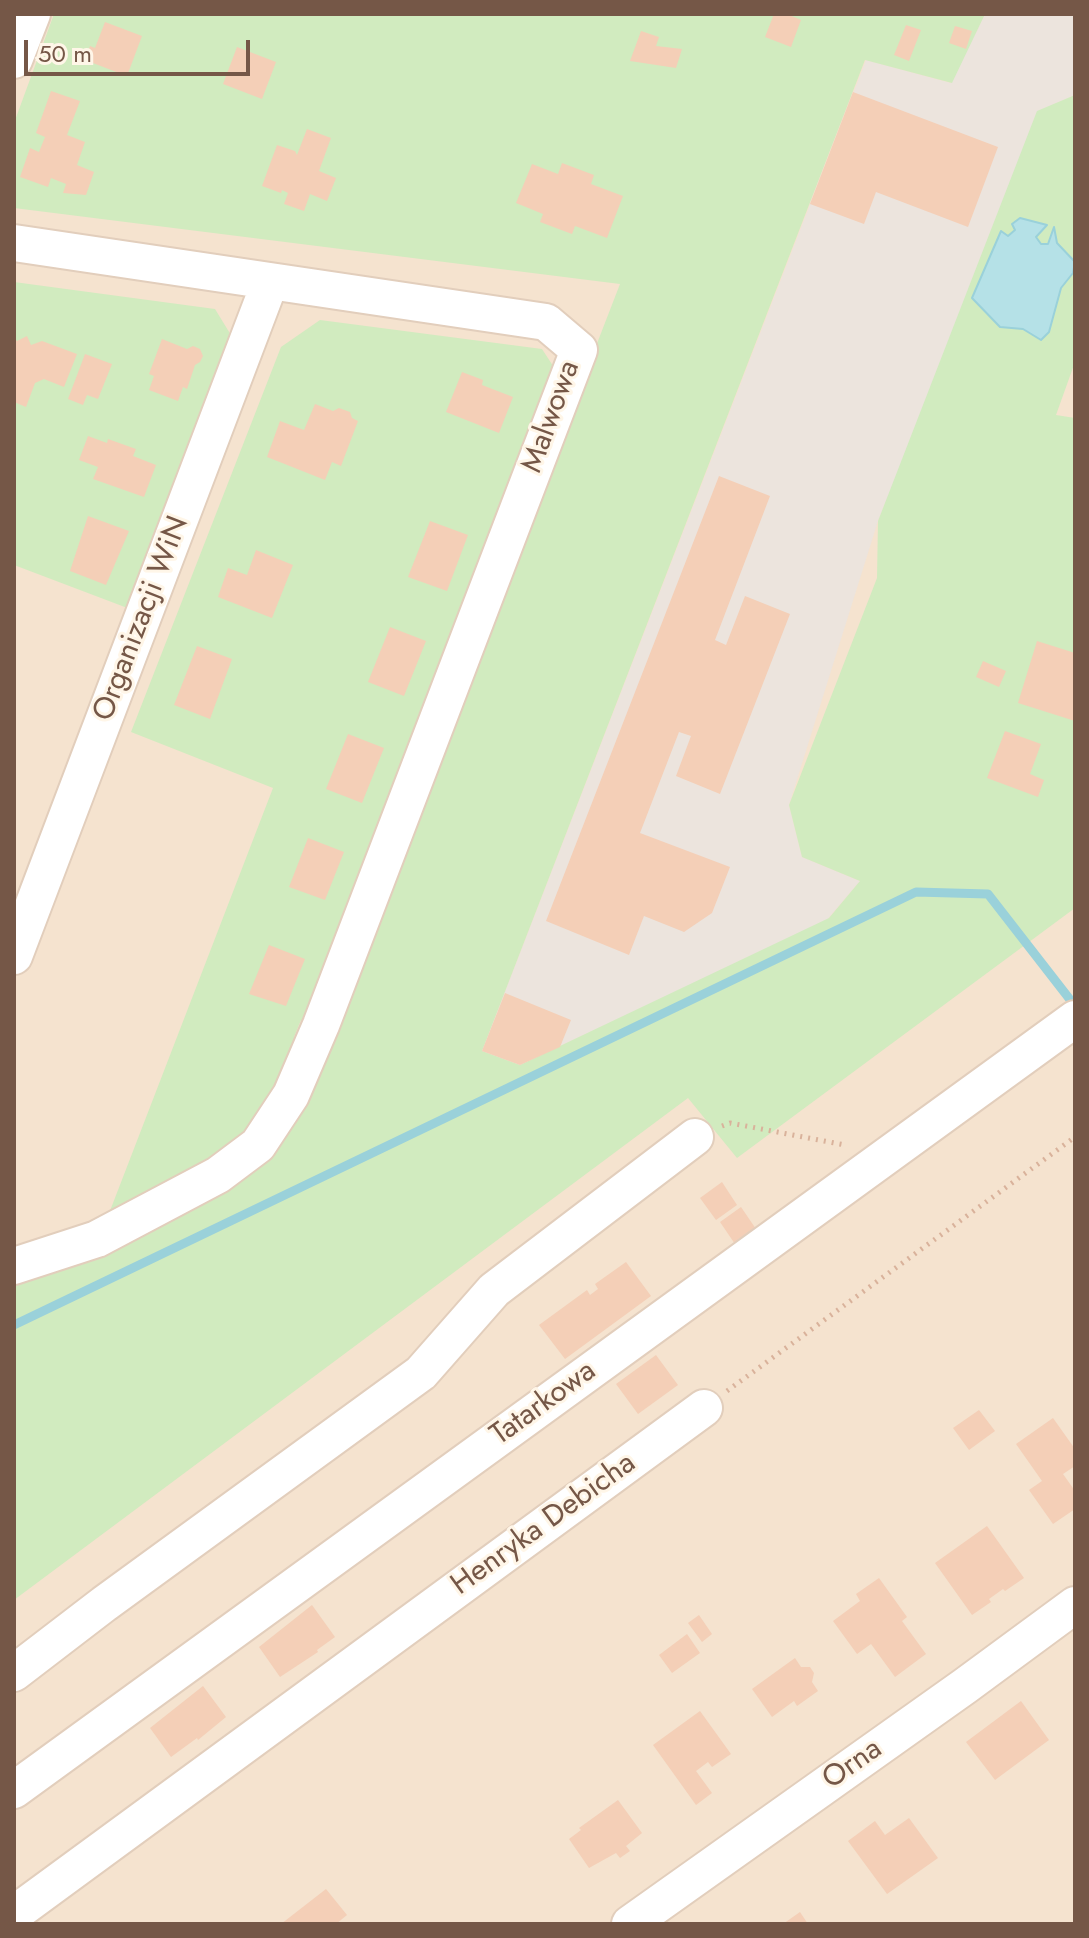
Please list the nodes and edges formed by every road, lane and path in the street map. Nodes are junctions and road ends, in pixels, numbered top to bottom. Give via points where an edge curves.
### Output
1 (32, 14) edge
2 (14, 60) edge
3 (14, 243) edge
4 (270, 282) junction
5 (14, 956) edge
6 (1075, 1019) edge
7 (695, 1137) joint
8 (1075, 1137) edge
9 (889, 1154) junction
10 (14, 1266) edge
11 (704, 1408) joint
12 (1075, 1605) edge
13 (14, 1673) edge
14 (14, 1790) edge
15 (14, 1914) edge
16 (630, 1924) edge

1 - 2 street
3 - 4 street, Malwowa
4 - 5 street, Organizacji WiN
4 - 10 street, Malwowa via 546,322 579,350 291,1095 258,1145 218,1175 97,1239
6 - 9 street, Tatarkowa
7 - 9 path via 730,1123
7 - 13 street via 494,1290 421,1373
8 - 11 path
9 - 14 street, Tatarkowa
11 - 15 street, Henryka Debicha
12 - 16 street, Orna

